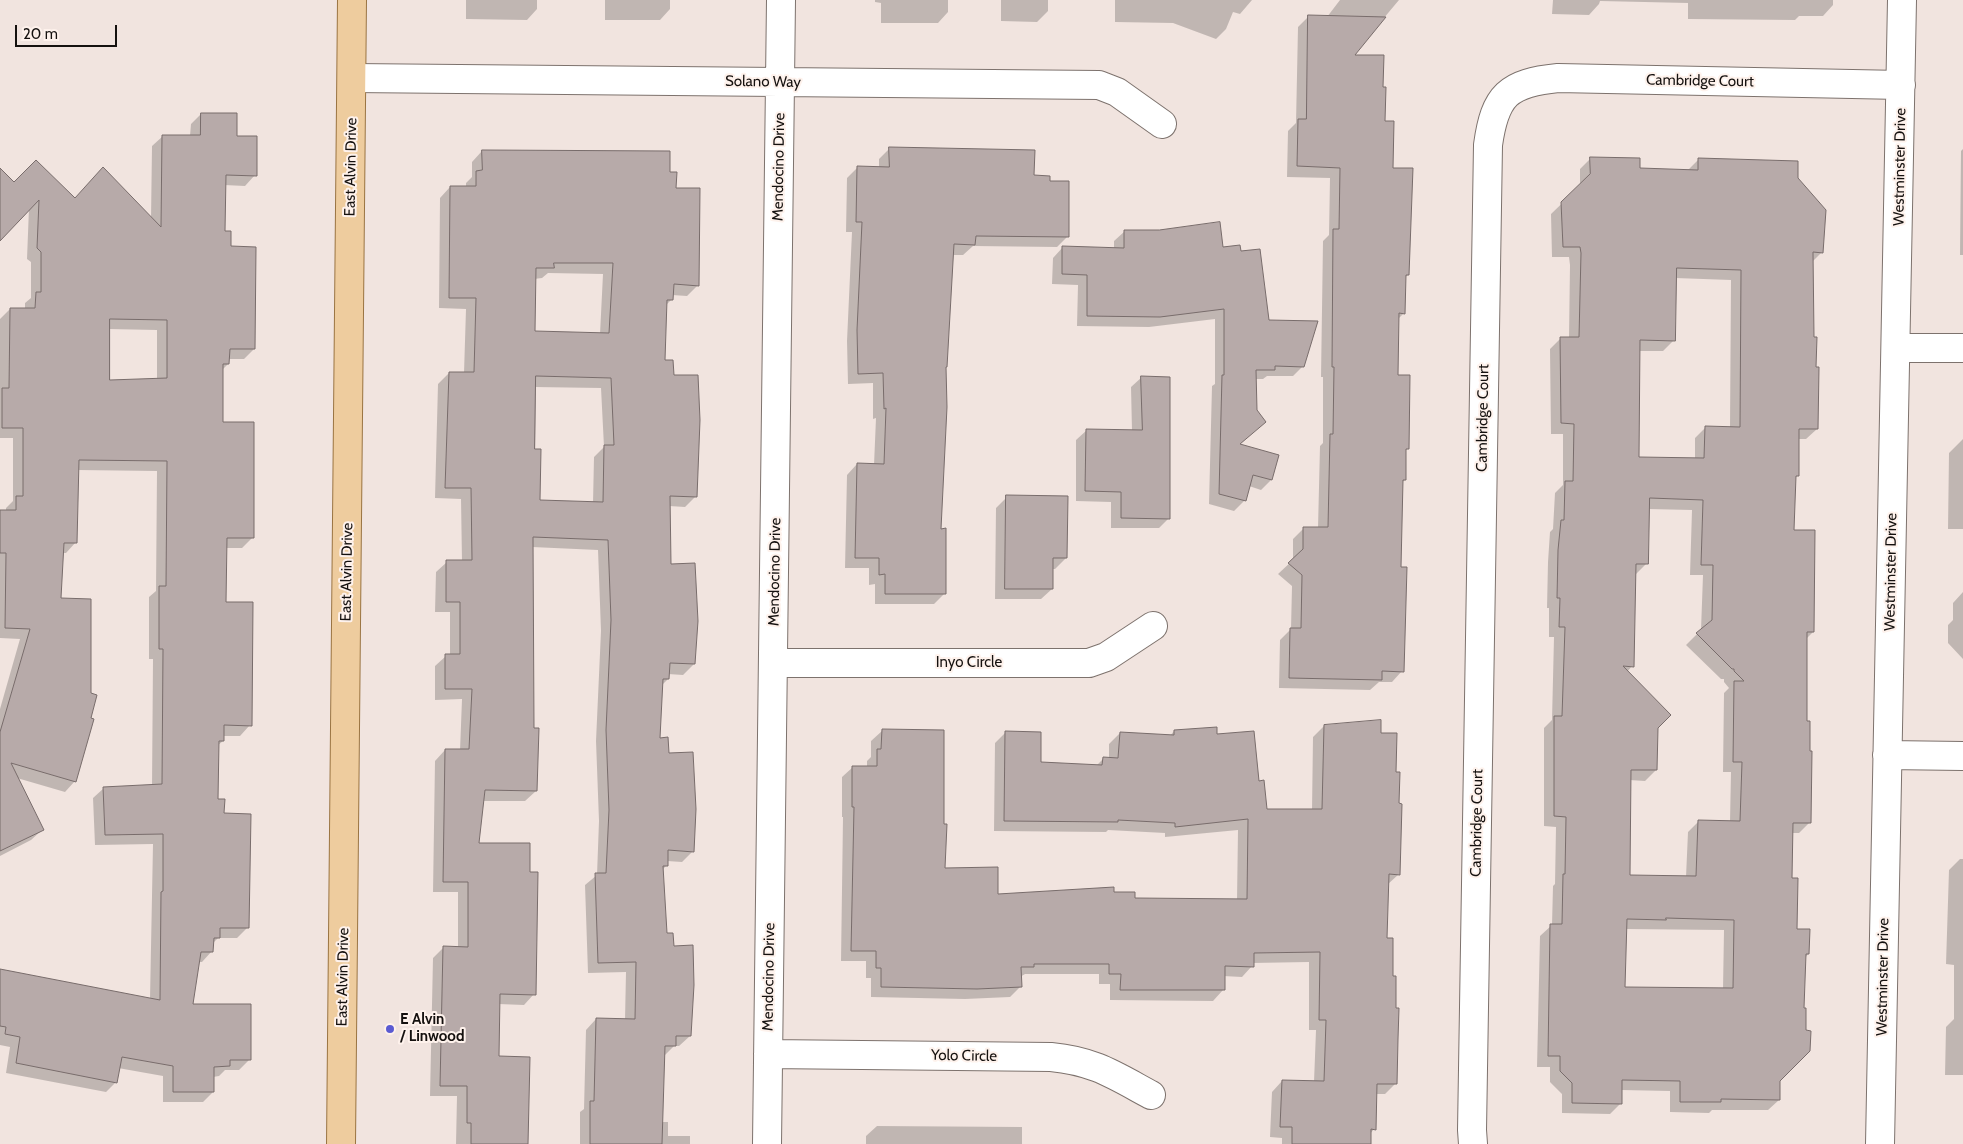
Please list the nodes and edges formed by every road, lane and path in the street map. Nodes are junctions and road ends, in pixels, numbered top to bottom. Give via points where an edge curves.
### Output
1 (352, 0) edge
2 (780, 0) edge
3 (1902, 0) edge
4 (352, 78) junction
5 (780, 82) junction
6 (1901, 85) junction
7 (1162, 124) dead end
8 (1896, 348) junction
9 (1963, 348) edge
10 (1153, 626) dead end
11 (774, 663) junction
12 (1887, 755) junction
13 (1963, 756) edge
14 (768, 1054) junction
15 (1151, 1095) dead end
16 (341, 1144) edge
17 (767, 1144) edge
18 (1474, 1144) edge
19 (1880, 1144) edge

1 - 4 main road, East Alvin Drive
2 - 5 street, Mendocino Drive
3 - 6 street, Westminster Drive
4 - 5 street, Solano Way
4 - 16 main road, East Alvin Drive
5 - 7 street, Solano Way via 1099,85 1117,92
5 - 11 street, Mendocino Drive
6 - 8 street, Westminster Drive
6 - 18 street, Cambridge Court via 1558,78 1519,85 1506,95 1491,122 1488,145
8 - 9 street
8 - 12 street, Westminster Drive
10 - 11 street, Inyo Circle via 1106,657 1089,663
11 - 14 street, Mendocino Drive
12 - 13 street
12 - 19 street, Westminster Drive
14 - 15 street, Yolo Circle via 1074,1059 1103,1069
14 - 17 street, Mendocino Drive

